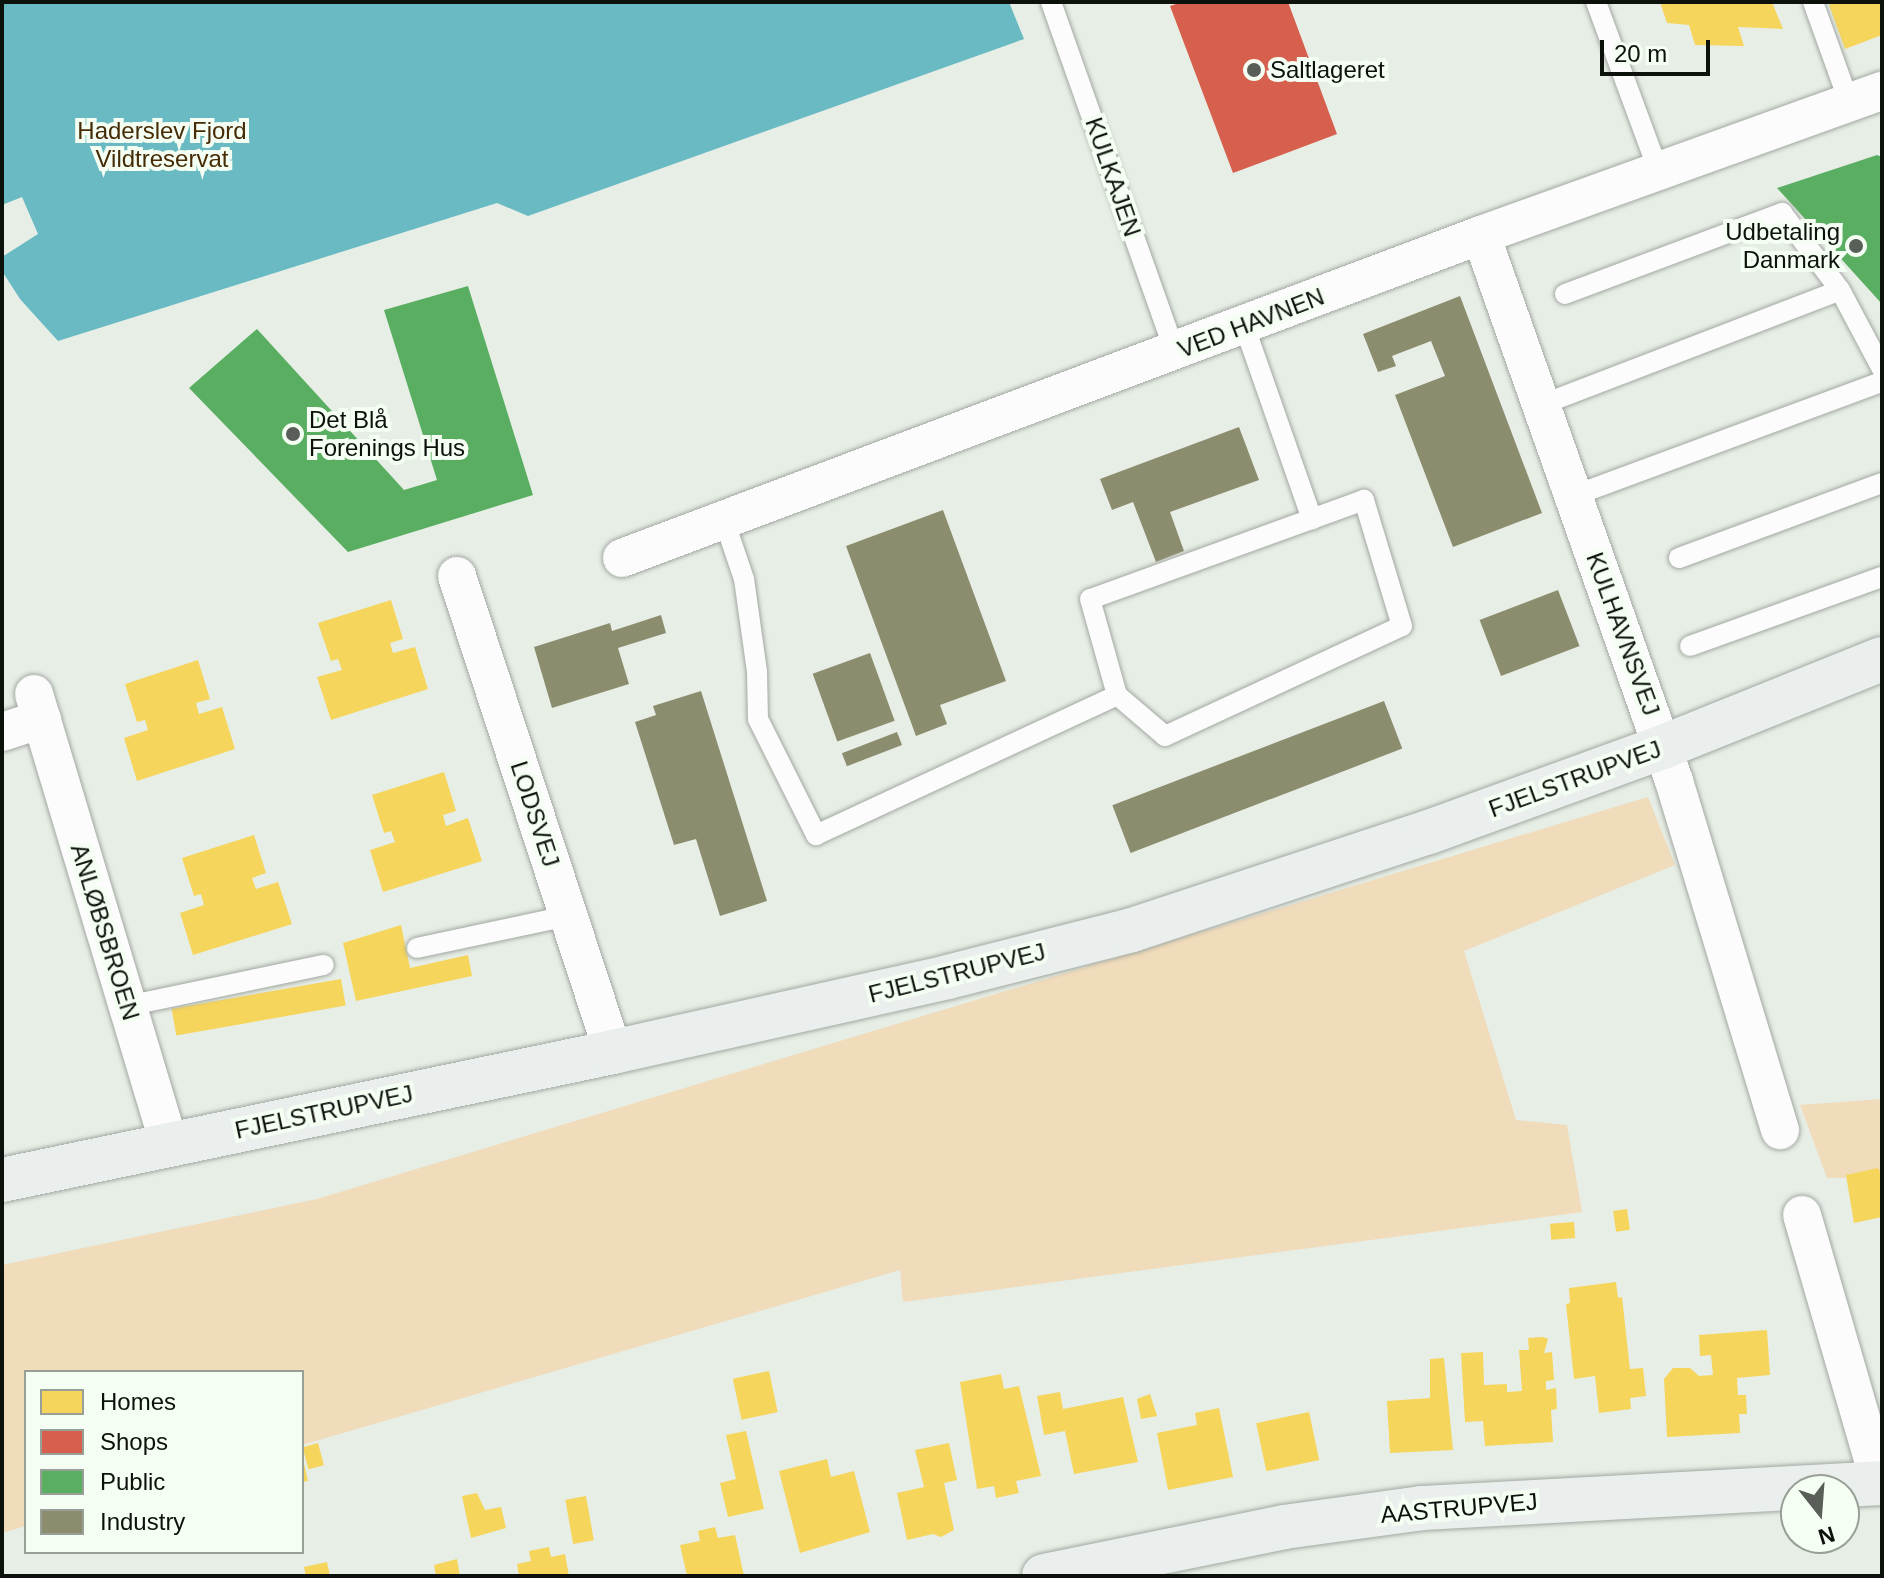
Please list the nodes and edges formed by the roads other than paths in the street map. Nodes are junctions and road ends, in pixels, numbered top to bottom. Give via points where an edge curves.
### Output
1 (1051, 2) edge
2 (1596, 2) edge
3 (1813, 2) edge
4 (1866, 97) edge
5 (1659, 172) junction
6 (1481, 235) junction
7 (1840, 290) junction
8 (1565, 294) dead end
9 (1244, 325) junction
10 (1175, 352) junction
11 (1882, 369) edge
12 (1882, 382) edge
13 (1541, 405) junction
14 (1882, 483) edge
15 (1573, 496) junction
16 (1312, 519) junction
17 (724, 520) junction
18 (622, 558) dead end
19 (1679, 558) dead end
20 (457, 576) dead end
21 (1882, 577) edge
22 (1690, 646) dead end
23 (1882, 659) edge
24 (1117, 695) junction
25 (2, 732) edge
26 (1663, 747) junction
27 (568, 916) junction
28 (417, 948) dead end
29 (324, 965) dead end
30 (127, 1006) junction
31 (613, 1052) junction
32 (1780, 1130) dead end
33 (169, 1144) junction
34 (2, 1180) edge
35 (1802, 1215) dead end
36 (1881, 1483) edge
37 (1044, 1576) edge

1 - 10 lane, KULKAJEN
2 - 5 lane
3 - 4 lane
4 - 5 street, VED HAVNEN
5 - 6 street, VED HAVNEN
6 - 9 street, VED HAVNEN
6 - 13 street, KULHAVNSVEJ
7 - 8 lane via 1782,213
7 - 11 lane
7 - 13 lane
9 - 10 street, VED HAVNEN
9 - 16 lane
10 - 17 street, VED HAVNEN
12 - 15 lane
13 - 15 street, KULHAVNSVEJ
14 - 19 lane
15 - 26 street, KULHAVNSVEJ
16 - 24 lane via 1090,599
16 - 24 lane via 1364,500 1402,626 1165,736
17 - 18 street, VED HAVNEN
17 - 24 lane via 744,579 758,719 816,835
20 - 27 street, LODSVEJ
21 - 22 lane
23 - 26 street, FJELSTRUPVEJ
25 - 30 street, ANLØBSBROEN via 38,707
26 - 31 street, FJELSTRUPVEJ via 1429,832 1132,930
26 - 32 street, KULHAVNSVEJ
27 - 28 lane
27 - 31 street, LODSVEJ
29 - 30 lane
30 - 33 street, ANLØBSBROEN
31 - 33 street, FJELSTRUPVEJ
33 - 34 street, FJELSTRUPVEJ
35 - 36 street, AASTRUPVEJ
36 - 37 street, AASTRUPVEJ via 1422,1508 1284,1527

